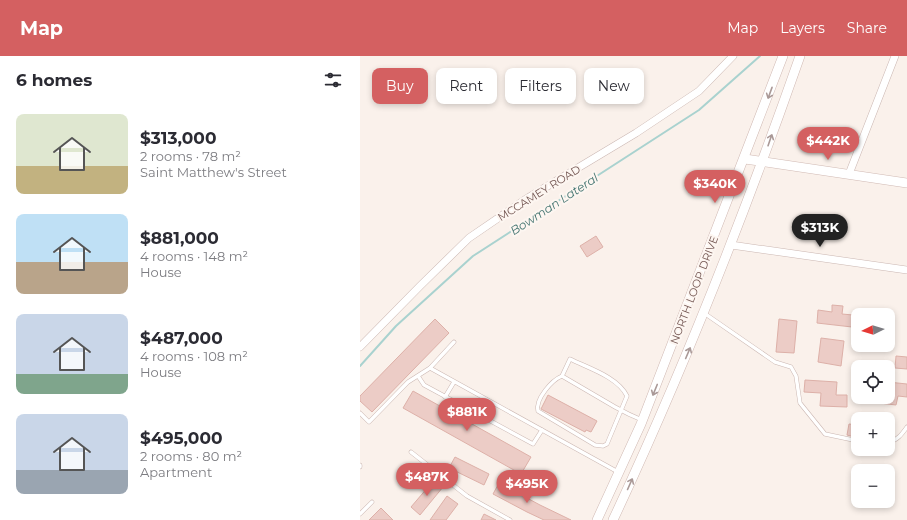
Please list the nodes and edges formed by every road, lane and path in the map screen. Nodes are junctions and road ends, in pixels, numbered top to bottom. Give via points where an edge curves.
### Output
1 (733, 56) edge
2 (783, 56) edge
3 (800, 56) edge
4 (895, 56) edge
5 (745, 159) junction
6 (762, 163) junction
7 (849, 174) junction
8 (907, 183) edge
9 (731, 245) junction
10 (907, 270) edge
11 (704, 313) junction
12 (454, 342) dead end
13 (360, 347) edge
14 (667, 359) junction
15 (430, 368) junction
16 (681, 368) junction
17 (418, 376) junction
18 (562, 376) junction
19 (454, 382) junction
20 (445, 396) junction
21 (621, 410) junction
22 (360, 413) edge
23 (643, 420) junction
24 (907, 427) edge
25 (542, 430) junction
26 (851, 440) edge
27 (895, 440) edge
28 (411, 452) dead end
29 (619, 473) junction
30 (372, 502) dead end
31 (360, 514) edge
32 (510, 520) edge
33 (596, 520) edge
34 (614, 520) edge

1 - 13 street, MCCAMEY ROAD via 699,91 526,199 469,238
2 -> 5 main road, NORTH LOOP DRIVE
6 -> 3 main road, NORTH LOOP DRIVE
4 - 7 street
5 - 6 main road
5 - 14 main road, NORTH LOOP DRIVE
6 - 7 main road
6 - 9 main road, NORTH LOOP DRIVE
7 - 8 main road
9 - 10 street
9 - 11 main road, NORTH LOOP DRIVE
16 -> 11 main road, NORTH LOOP DRIVE
11 - 26 lane via 775,362 791,367 796,376 800,403 825,434
12 - 15 lane
14 - 16 main road
14 -> 23 main road, NORTH LOOP DRIVE
15 - 17 lane
15 - 19 lane
34 -> 16 main road, NORTH LOOP DRIVE
17 - 20 lane via 424,385
17 - 22 lane via 408,382 369,422
18 - 21 lane
18 - 21 lane via 570,358 608,378 620,386 626,396
18 - 21 lane via 555,379 543,395 538,403 538,411 594,445 607,444
19 - 20 lane
19 - 25 lane
20 - 25 lane via 533,444
21 - 23 lane
23 - 29 main road, NORTH LOOP DRIVE
24 - 27 lane
25 - 29 lane
28 - 32 lane via 467,496
29 - 33 main road, NORTH LOOP DRIVE
30 - 31 lane

